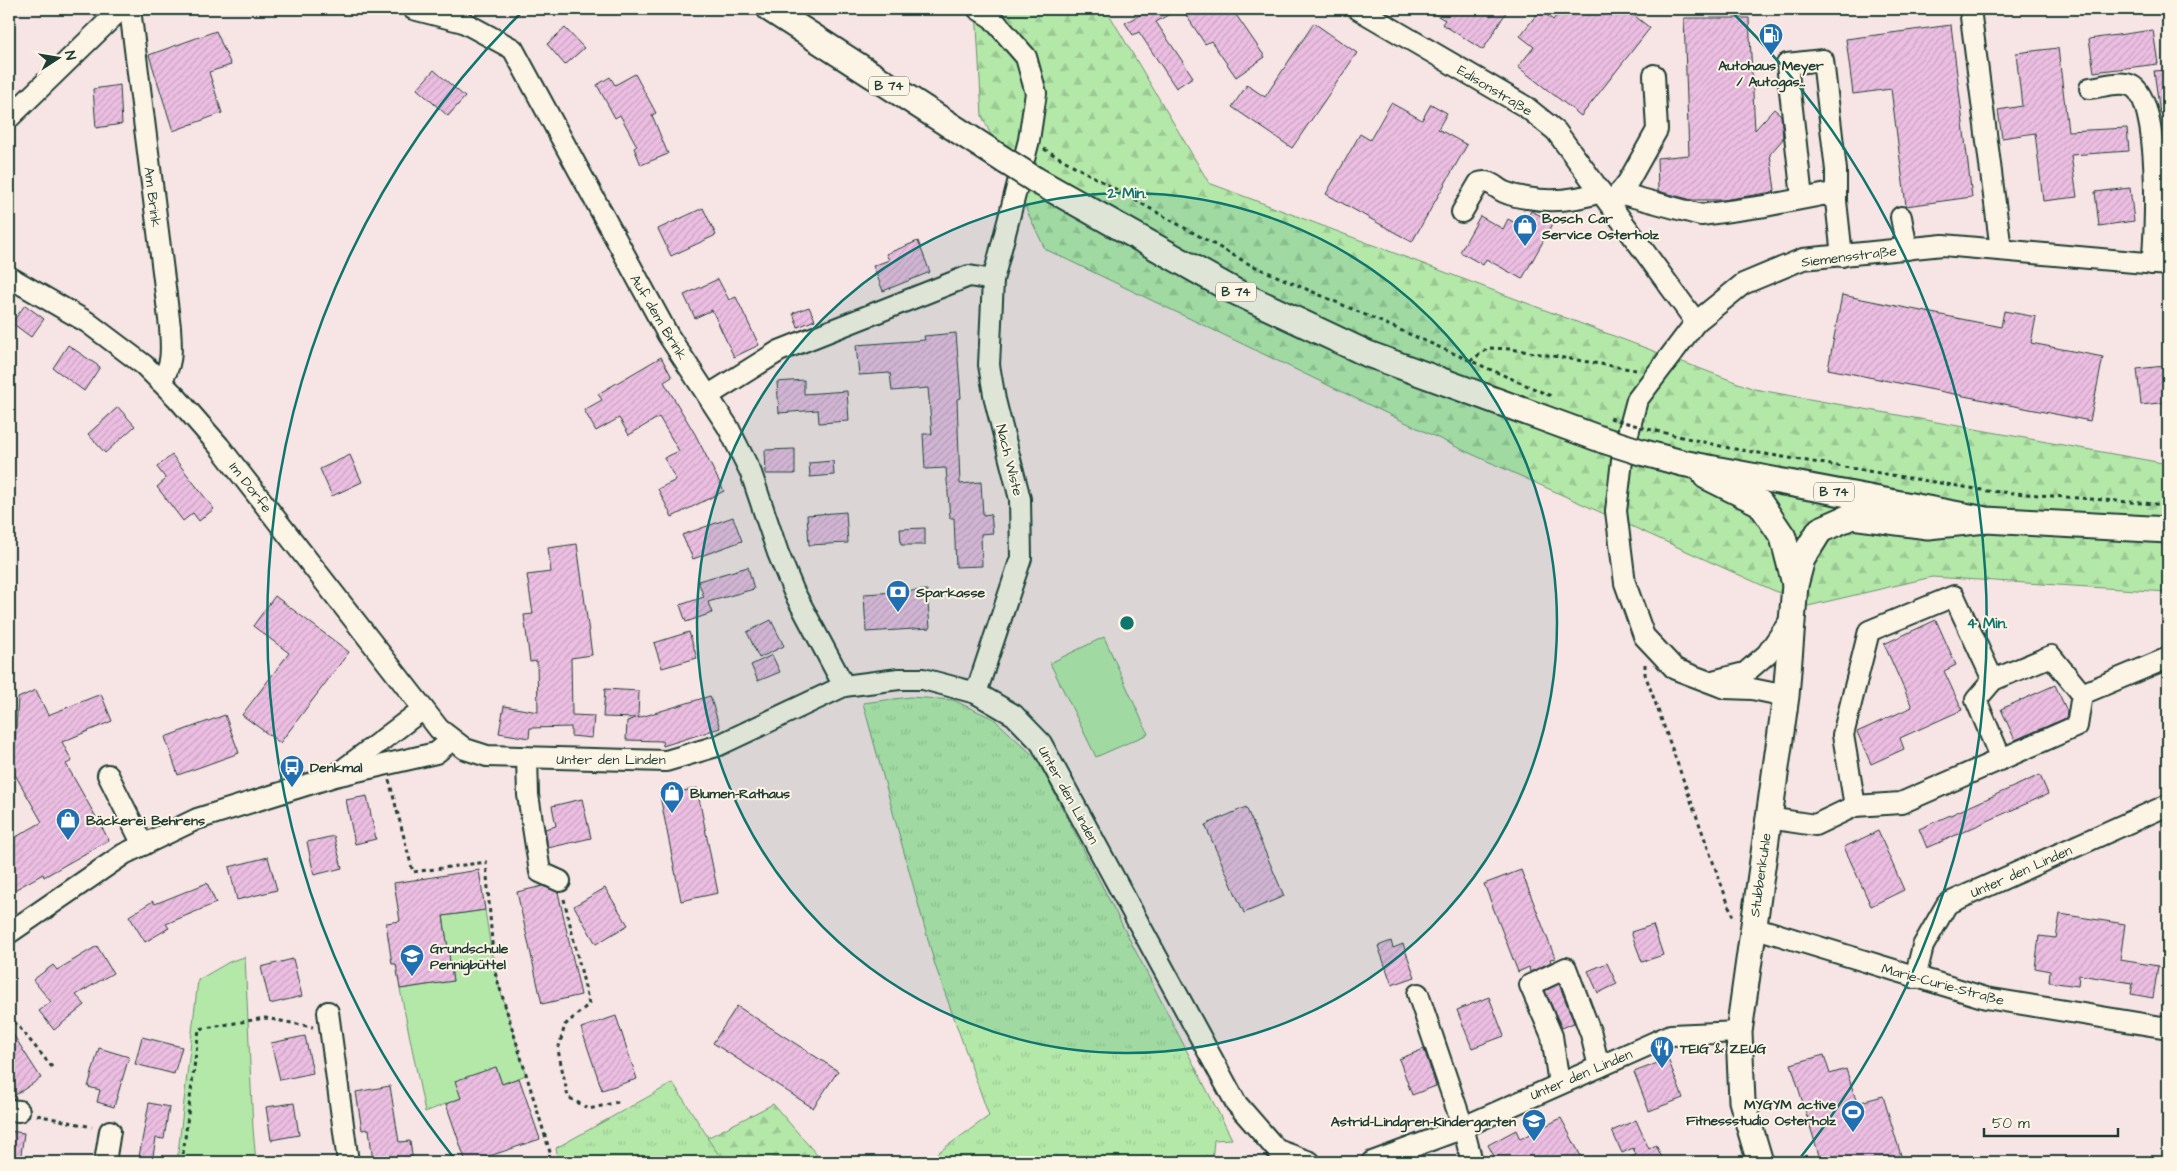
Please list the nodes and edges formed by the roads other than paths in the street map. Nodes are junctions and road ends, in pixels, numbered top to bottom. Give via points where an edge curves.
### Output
1 (121, 9) edge
2 (130, 9) edge
3 (413, 9) edge
4 (770, 9) edge
5 (978, 9) edge
6 (1358, 9) edge
7 (1970, 9) edge
8 (1654, 75) dead end
9 (2090, 88) dead end
10 (9, 118) edge
11 (1610, 197) junction
12 (1802, 198) junction
13 (1836, 200) junction
14 (1462, 212) dead end
15 (1901, 217) dead end
16 (1907, 249) junction
17 (2001, 250) junction
18 (1842, 256) junction
19 (2160, 264) edge
20 (9, 277) edge
21 (993, 280) junction
22 (1696, 322) junction
23 (160, 381) junction
24 (709, 395) junction
25 (1682, 463) junction
26 (1986, 520) junction
27 (2168, 530) edge
28 (1795, 585) junction
29 (1792, 618) junction
30 (2168, 658) edge
31 (1993, 680) junction
32 (1707, 682) junction
33 (844, 686) junction
34 (976, 694) junction
35 (2082, 694) junction
36 (1786, 696) junction
37 (423, 709) junction
38 (452, 740) junction
39 (527, 758) junction
40 (2001, 759) junction
41 (108, 776) dead end
42 (334, 776) junction
43 (2168, 805) edge
44 (1855, 806) junction
45 (1768, 818) junction
46 (143, 845) junction
47 (560, 881) road end
48 (1753, 927) junction
49 (9, 933) edge
50 (1915, 978) junction
51 (1418, 994) dead end
52 (328, 1012) dead end
53 (2168, 1028) edge
54 (1739, 1032) junction
55 (1599, 1067) junction
56 (1559, 1084) junction
57 (1463, 1126) junction
58 (110, 1131) road end
59 (105, 1162) edge
60 (348, 1162) edge
61 (1310, 1162) edge
62 (1372, 1162) edge
63 (1472, 1162) edge
64 (1760, 1162) edge

1 - 10 street
2 - 23 street, Am Brink via 170,326 172,353 168,373
3 - 24 street, Auf dem Brink via 463,22 513,49 663,327
4 - 25 main road, B 74, bridge via 1034,179 1234,291 1368,354 1644,441
5 - 21 street, Nach Wiste via 992,18 1026,58 1036,93 1028,140
6 - 11 street, Edisonstraße via 1526,107 1556,131
7 - 17 street
8 - 11 street via 1657,130 1637,167
9 - 19 street via 2120,84 2131,86 2141,93 2146,105 2153,147 2155,238
11 - 12 street via 1701,215
11 - 14 street via 1572,201 1535,199 1503,192 1483,182 1479,183
11 - 22 street, Edisonstraße
12 - 13 street via 1827,194
12 - 13 street via 1787,64 1823,60 1836,170
13 - 18 street
15 - 16 street
16 - 17 street, Siemensstraße via 1943,245
16 - 18 street, Siemensstraße
17 - 19 street, Siemensstraße
18 - 22 street, Siemensstraße via 1803,259 1743,284
20 - 23 street, Im Dorfe via 87,322
21 - 24 street via 969,276 779,351
21 - 34 street, Nach Wiste via 990,365 995,400 1020,500 1021,558
22 - 32 street, Siemensstraße via 1636,400 1623,452 1616,511 1625,583 1644,636 1676,669
23 - 37 street, Im Dorfe via 219,446
24 - 33 street, Auf dem Brink via 750,473 794,592
25 - 26 main road, B 74
25 - 28 main road, B 74 via 1760,503 1783,537
26 - 27 main road, B 74
26 - 28 main road, B 74 via 1928,526 1852,516 1820,530 1802,559
28 - 29 main road, Stubbenkuhle
29 - 32 street via 1767,654 1745,673
29 - 36 main road, Stubbenkuhle
30 - 35 street
31 - 35 street via 2050,656
31 - 40 street via 1976,700
31 - 44 street via 1954,596 1869,631 1843,735
32 - 36 street, Siemensstraße via 1725,688 1752,689
33 - 34 street, Unter den Linden via 899,679 923,680
33 - 39 street, Unter den Linden via 717,746 666,762
34 - 61 street, Unter den Linden via 1014,715 1042,743 1236,1103 1277,1150
35 - 40 street via 2076,726
36 - 45 main road, Stubbenkuhle
37 - 38 street, Im Dorfe
37 - 42 street
38 - 39 street, Unter den Linden via 465,750 487,756
38 - 42 street via 436,753
39 - 47 street via 528,795 540,872
40 - 44 street via 1901,803
41 - 46 street
42 - 46 street via 197,819
43 - 50 street, Unter den Linden via 1947,904 1924,946
44 - 45 street via 1815,825
45 - 48 main road, Stubbenkuhle
46 - 49 street via 124,854
48 - 50 street, Marie-Curie-Straße
48 - 54 main road, Stubbenkuhle
50 - 53 street, Marie-Curie-Straße via 1986,998
51 - 57 street
52 - 60 street
54 - 55 street, Unter den Linden via 1671,1035
54 - 64 main road, Stubbenkuhle via 1742,1101
55 - 56 street, Unter den Linden
55 - 56 street via 1591,1034 1566,968 1530,985 1552,1036
56 - 57 street, Unter den Linden
57 - 62 street, Unter den Linden
57 - 63 street
58 - 59 street

